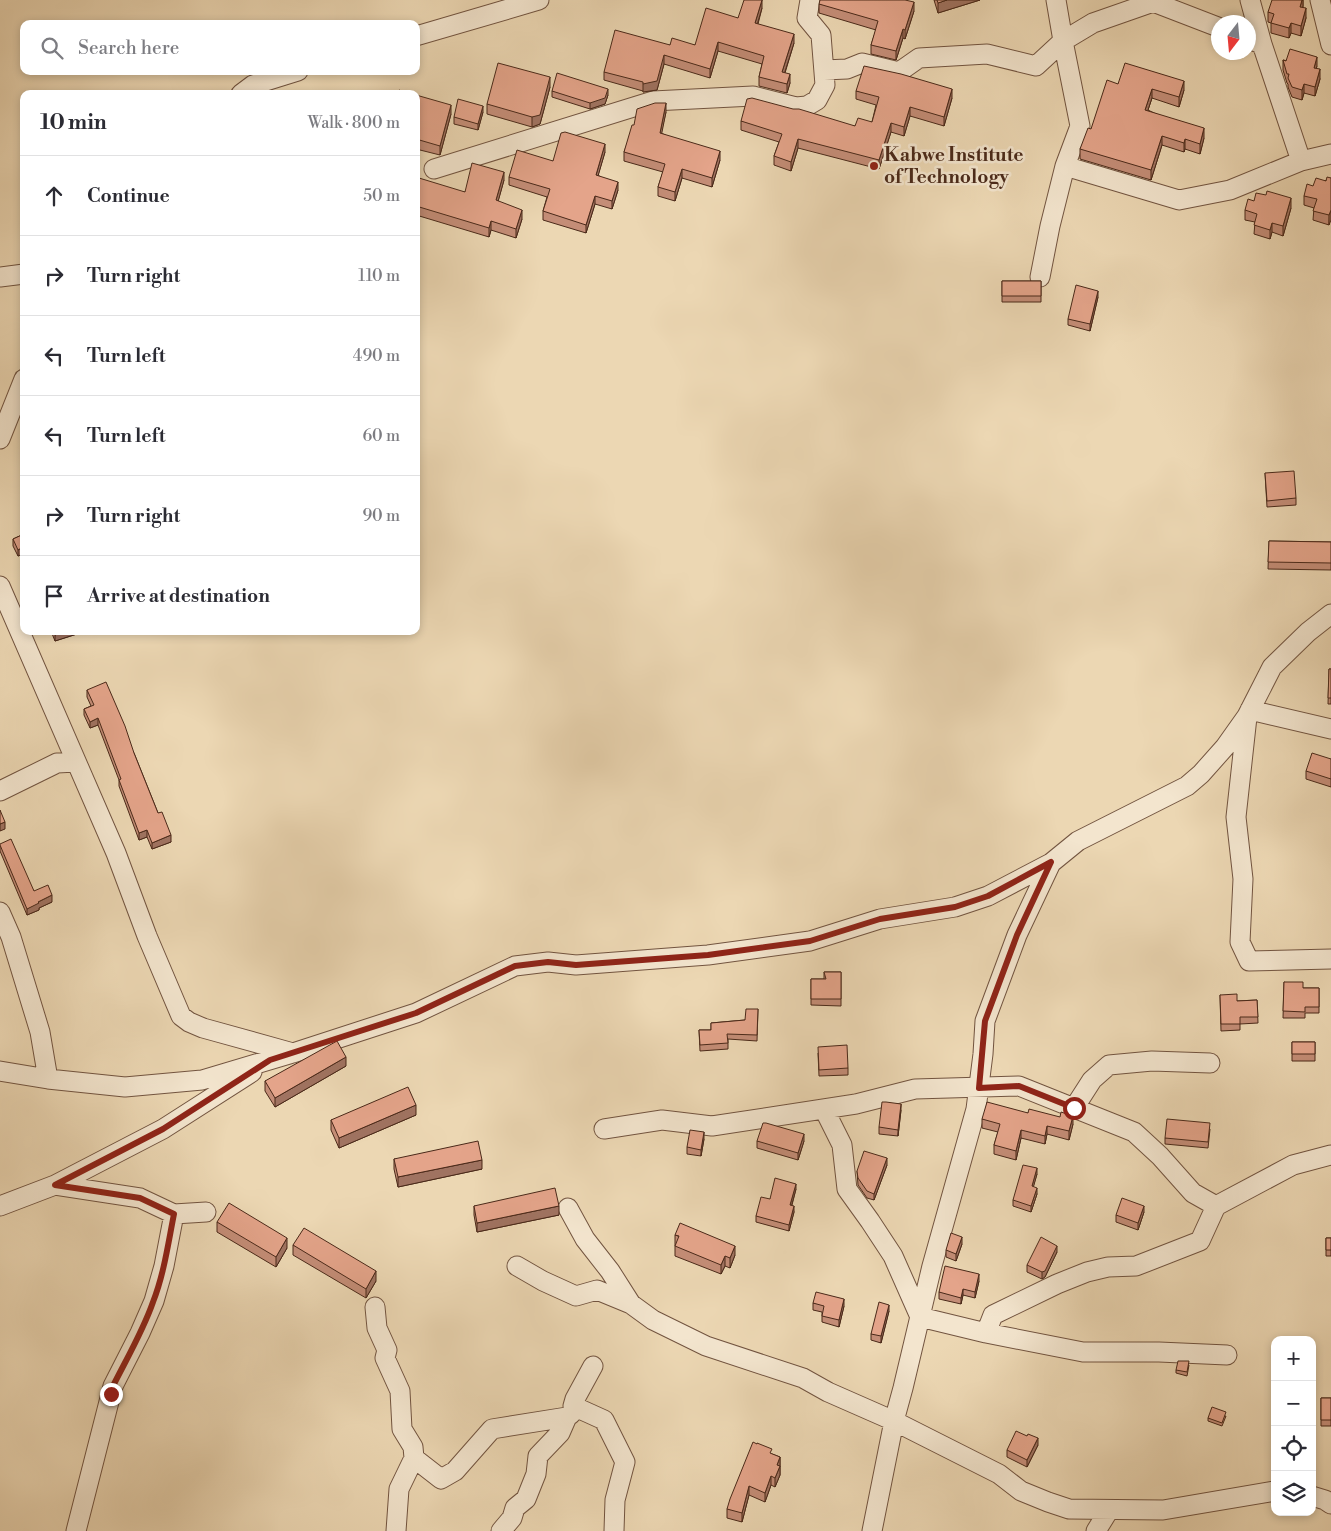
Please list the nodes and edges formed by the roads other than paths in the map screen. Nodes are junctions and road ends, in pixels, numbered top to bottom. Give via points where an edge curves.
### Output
1 (539, 0) edge
2 (810, 0) edge
3 (1056, 0) edge
4 (1250, 0) edge
5 (1320, 0) edge
6 (1130, 5) edge
7 (1252, 15) edge
8 (1211, 24) edge
9 (420, 35) edge
10 (1063, 41) junction
11 (1256, 45) edge
12 (1331, 45) edge
13 (824, 70) junction
14 (285, 75) edge
15 (246, 90) edge
16 (1331, 154) edge
17 (1301, 161) junction
18 (1065, 166) junction
19 (434, 169) dead end
20 (20, 274) edge
21 (0, 277) edge
22 (1040, 277) dead end
23 (20, 389) edge
24 (0, 439) edge
25 (0, 586) edge
26 (1331, 614) edge
27 (20, 632) edge
28 (21, 635) edge
29 (1248, 713) junction
30 (1331, 729) edge
31 (76, 762) junction
32 (0, 791) edge
33 (1051, 862) junction
34 (0, 912) edge
35 (1331, 959) edge
36 (293, 1053) junction
37 (270, 1060) junction
38 (1210, 1063) dead end
39 (2, 1070) edge
40 (48, 1079) junction
41 (979, 1088) junction
42 (1074, 1108) junction
43 (824, 1109) junction
44 (604, 1129) dead end
45 (1331, 1155) edge
46 (55, 1185) junction
47 (0, 1206) edge
48 (1216, 1206) junction
49 (568, 1208) dead end
50 (206, 1212) dead end
51 (174, 1214) junction
52 (518, 1266) dead end
53 (631, 1304) junction
54 (375, 1307) dead end
55 (920, 1317) junction
56 (986, 1333) junction
57 (1228, 1355) dead end
58 (593, 1366) dead end
59 (572, 1412) junction
60 (894, 1421) junction
61 (414, 1458) junction
62 (1271, 1492) edge
63 (1316, 1497) edge
64 (1331, 1504) edge
65 (1109, 1510) junction
66 (76, 1531) edge
67 (396, 1531) edge
68 (501, 1531) edge
69 (614, 1531) edge
70 (872, 1531) edge
71 (1096, 1531) edge

1 - 9 street
2 - 13 street via 807,18 821,36
3 - 10 street
4 - 7 street
5 - 12 street
6 - 8 street via 1153,2
6 - 10 street
10 - 13 street via 1036,66 987,54 919,58 899,72 862,63
10 - 18 street via 1080,126
11 - 17 street
13 - 19 street via 825,85 817,100 807,106 796,107 753,96 653,100
14 - 15 street
16 - 17 street
17 - 18 street via 1230,190 1179,200
18 - 22 street
20 - 21 street
23 - 24 street
25 - 27 street
26 - 29 street via 1272,666
28 - 31 street
29 - 30 street
29 - 33 street via 1225,747 1187,786 1078,841
29 - 35 street via 1236,817 1243,879 1240,942 1249,960
31 - 32 street via 57,763
31 - 36 street via 181,1016 203,1028
33 - 36 street via 988,896 955,907 880,919 810,941 708,955 515,966 416,1013
33 - 41 street via 1017,935 985,1021
34 - 40 street via 11,937 40,1032
36 - 37 street
37 - 40 street via 202,1080 126,1087
37 - 46 street via 163,1129
38 - 42 street via 1152,1061 1108,1065 1092,1080
39 - 40 street
41 - 42 street via 1019,1086
41 - 43 street via 915,1089
41 - 55 street
42 - 48 street via 1134,1132 1193,1193
43 - 44 street via 712,1126 662,1120
43 - 55 street via 842,1145 847,1189 893,1256
45 - 48 street via 1293,1165
46 - 47 street
46 - 51 street via 140,1198
48 - 56 street via 1200,1241 1136,1266 1108,1267 1057,1284 993,1315
49 - 53 street
50 - 51 street
51 - 66 street via 154,1301 113,1386
52 - 53 street via 576,1296 597,1290
53 - 60 street via 653,1320 706,1346 803,1378
54 - 61 street via 377,1328 387,1350 385,1358 400,1391 402,1429 413,1447
55 - 56 street
55 - 60 street
56 - 57 street via 1083,1352
58 - 59 street via 575,1399
59 - 61 street via 492,1429 455,1471 441,1479
59 - 68 street via 560,1433 538,1456 536,1474 526,1499 514,1508 512,1518
59 - 69 street via 604,1420 624,1462 615,1500
60 - 65 street via 1048,1502 1069,1509
60 - 70 street
61 - 67 street via 399,1489
62 - 65 street via 1163,1510
63 - 64 street
65 - 71 street

